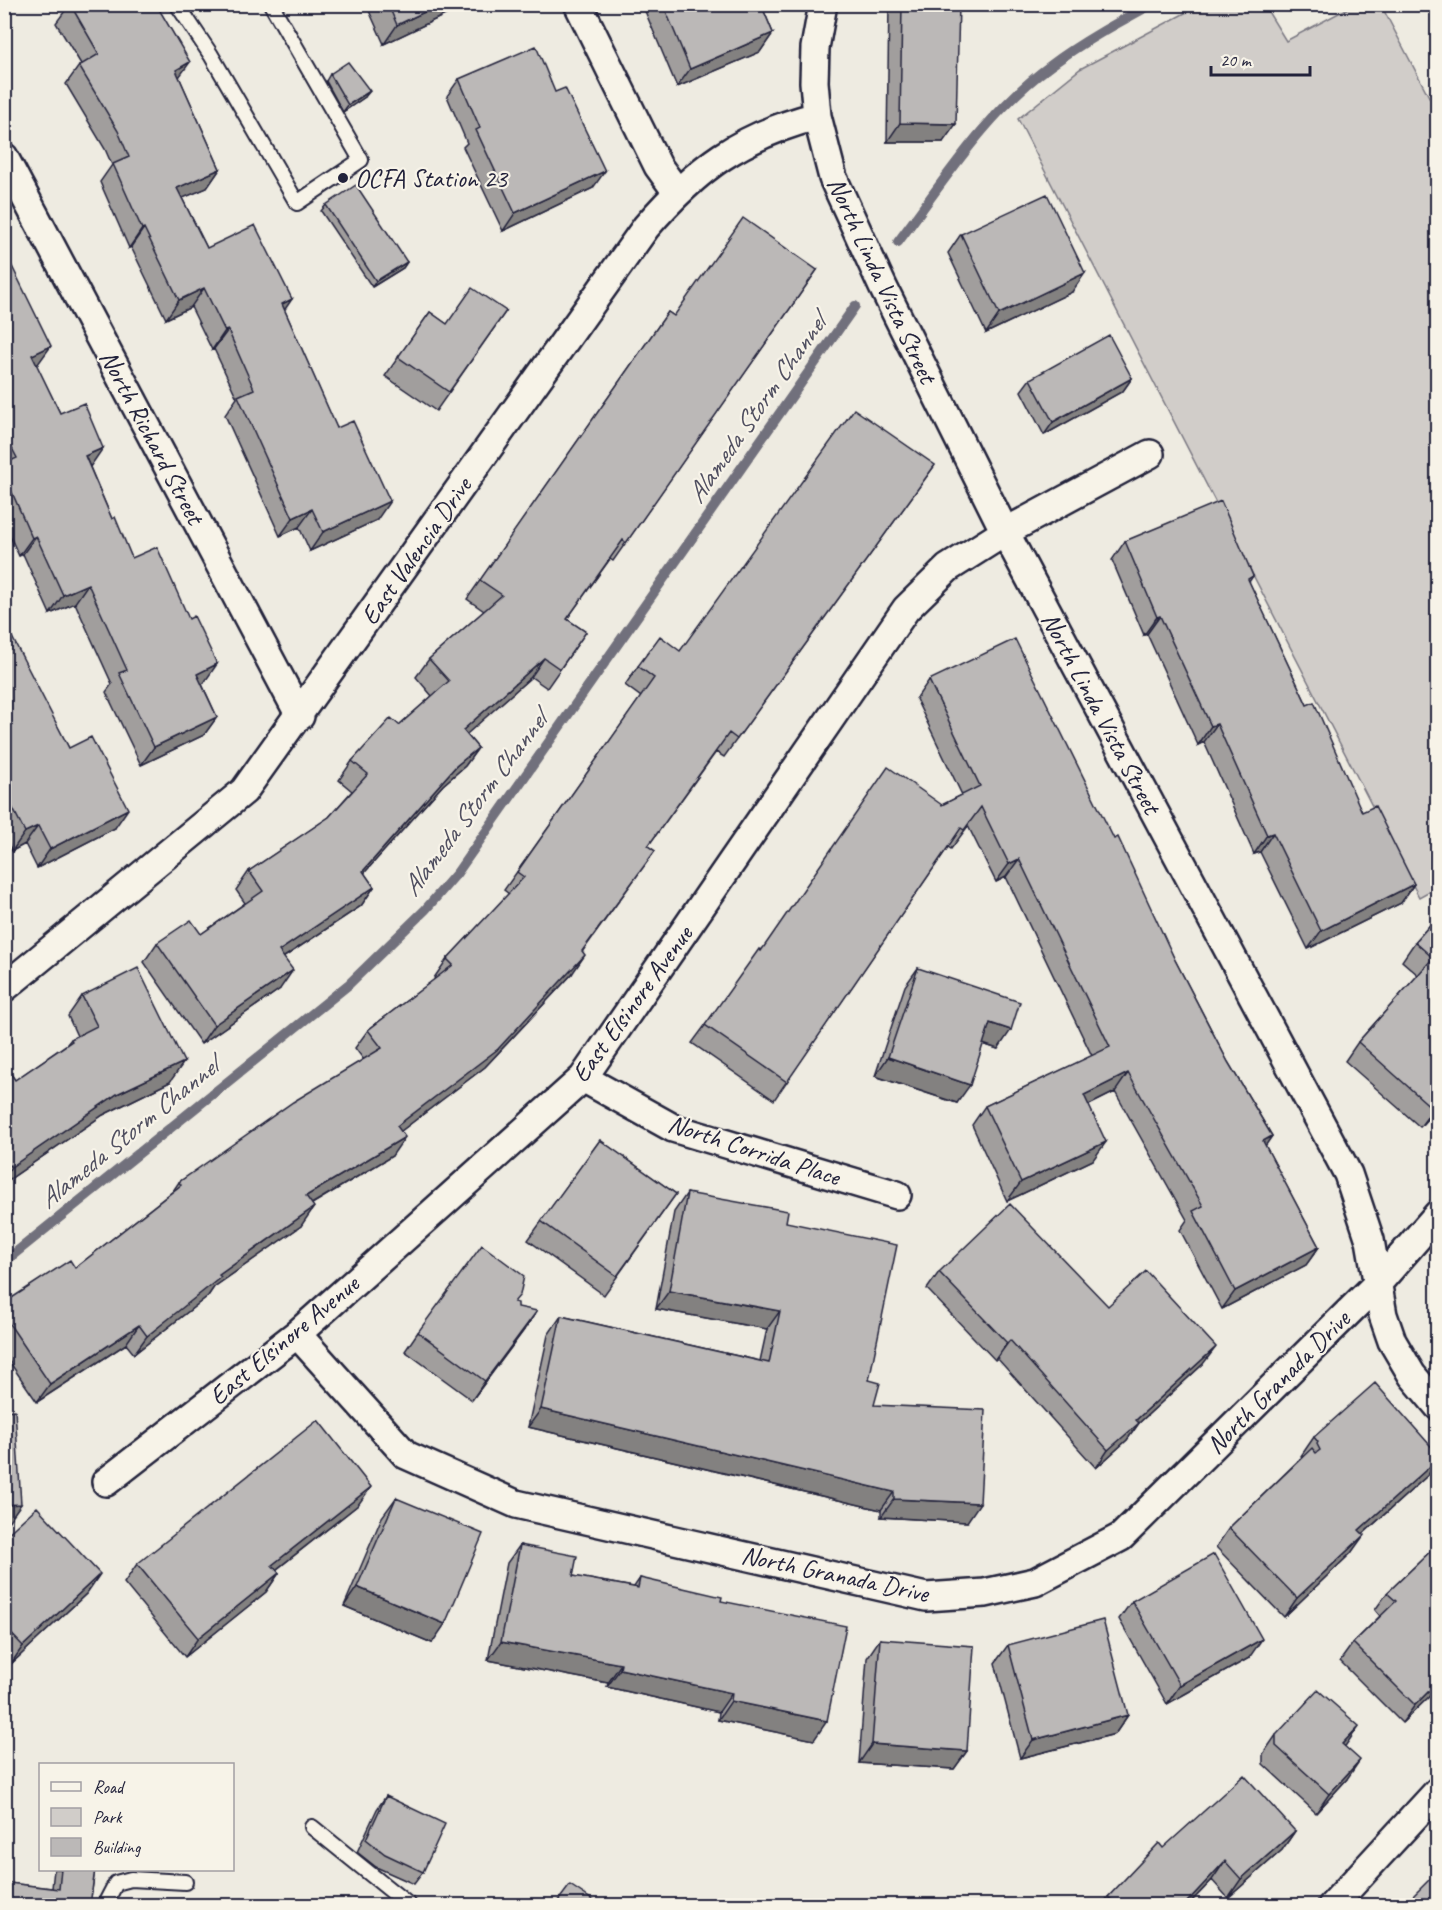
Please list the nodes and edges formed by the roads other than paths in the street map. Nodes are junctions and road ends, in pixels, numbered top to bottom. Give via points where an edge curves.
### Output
1 (177, 4) edge
2 (271, 4) edge
3 (578, 4) edge
4 (823, 4) edge
5 (817, 116) junction
6 (4, 157) edge
7 (676, 192) junction
8 (1150, 454) dead end
9 (1005, 532) junction
10 (300, 716) junction
11 (4, 988) edge
12 (583, 1078) junction
13 (897, 1195) dead end
14 (1437, 1214) edge
15 (1379, 1282) junction
16 (297, 1334) junction
17 (1437, 1406) edge
18 (106, 1482) dead end
19 (1437, 1791) edge
20 (312, 1827) dead end
21 (186, 1882) dead end
22 (104, 1905) edge
23 (410, 1905) edge
24 (1332, 1905) edge

1 - 2 lane via 297,203 361,160
3 - 7 street via 658,166
4 - 5 street, North Linda Vista Street via 815,48
5 - 7 street, East Valencia Drive via 748,141 712,162
5 - 9 street, North Linda Vista Street via 833,178
6 - 10 street, North Richard Street
7 - 10 street, East Valencia Drive via 646,227
8 - 9 street, East Elsinore Avenue
9 - 12 street, East Elsinore Avenue via 948,568 906,609
9 - 15 street, North Linda Vista Street via 1348,1174
10 - 11 street, East Valencia Drive via 244,791
12 - 13 street, North Corrida Place via 673,1128
12 - 16 street, East Elsinore Avenue
14 - 15 street, North Granada Drive
15 - 16 street, North Granada Drive via 1121,1537 1035,1582 985,1593 926,1597 516,1504 405,1455
15 - 17 street, North Linda Vista Street via 1383,1315 1392,1341
16 - 18 street, East Elsinore Avenue
19 - 24 street
20 - 23 lane
21 - 22 lane via 131,1879 116,1883

